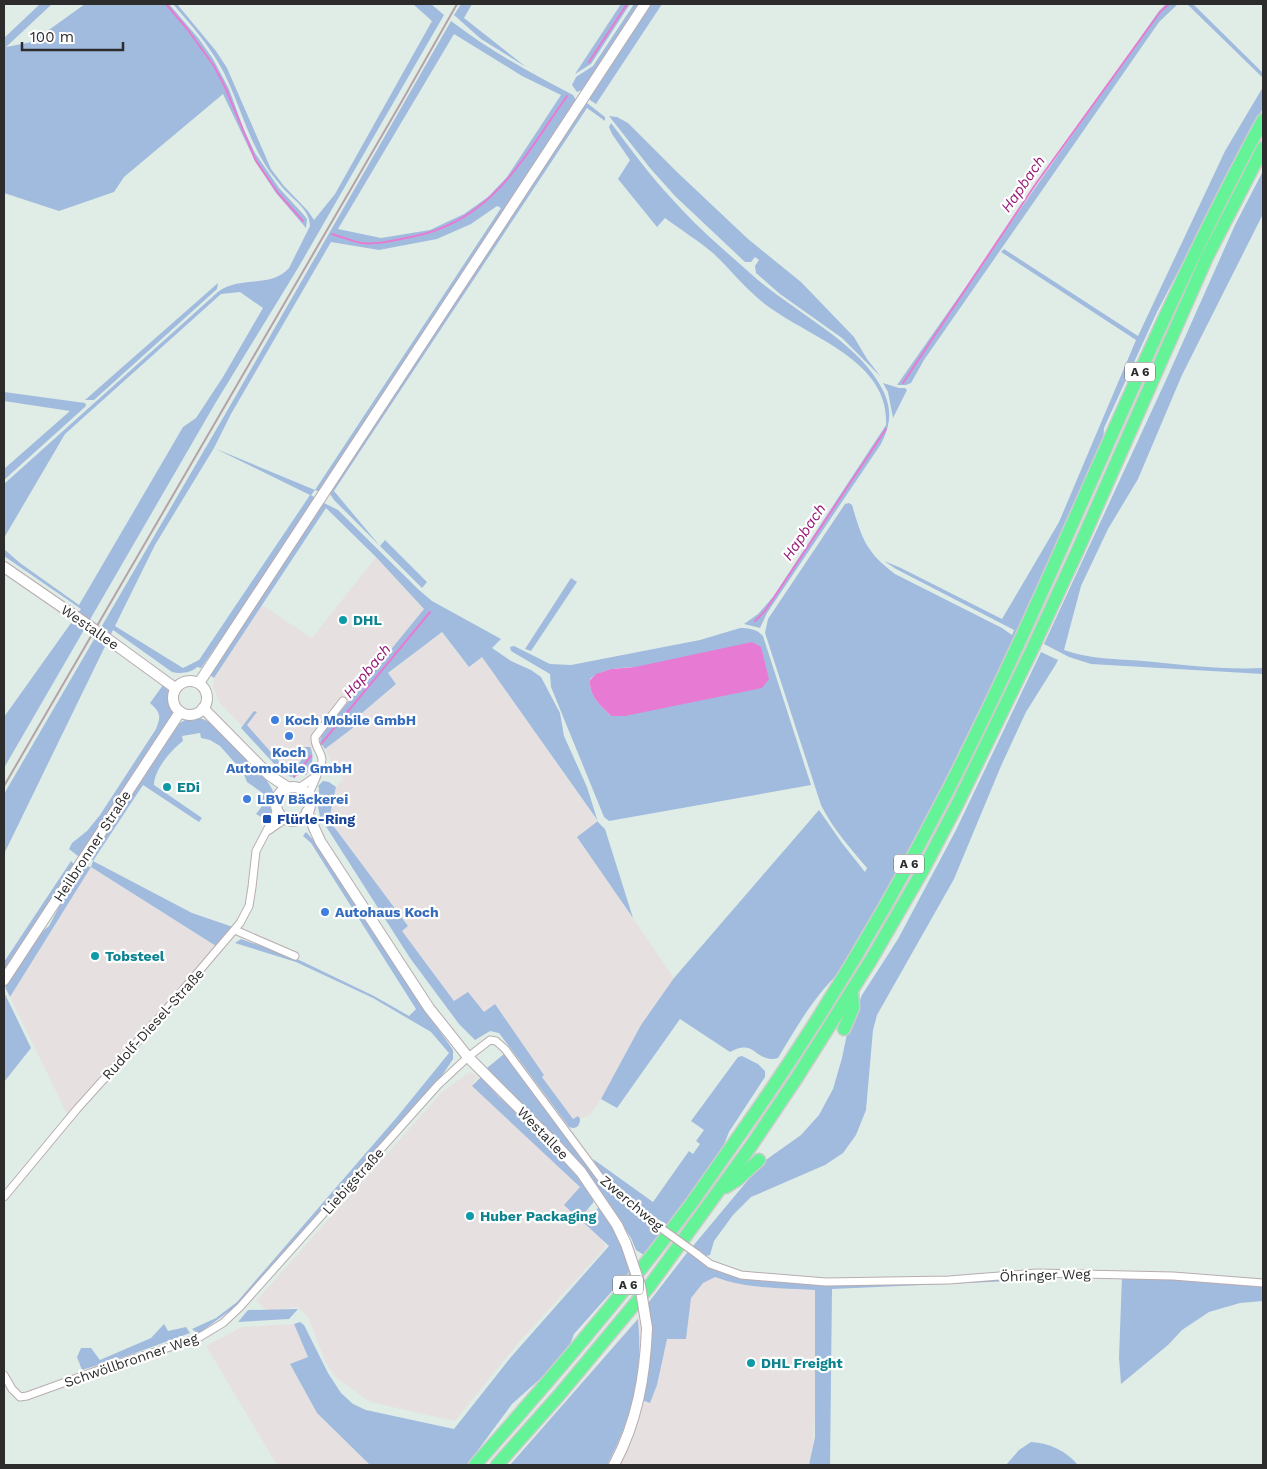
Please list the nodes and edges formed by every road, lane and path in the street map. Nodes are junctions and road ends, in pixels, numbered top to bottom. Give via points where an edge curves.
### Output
1 (645, 4) edge
2 (1263, 120) edge
3 (1263, 148) edge
4 (4, 567) edge
5 (199, 683) junction
6 (175, 688) junction
7 (343, 701) dead end
8 (203, 708) junction
9 (180, 712) junction
10 (269, 775) junction
11 (315, 777) junction
12 (287, 788) junction
13 (298, 788) junction
14 (278, 795) junction
15 (308, 796) junction
16 (277, 811) junction
17 (308, 812) junction
18 (285, 819) junction
19 (297, 820) junction
20 (266, 833) junction
21 (320, 841) junction
22 (235, 930) junction
23 (295, 956) dead end
24 (4, 980) edge
25 (852, 990) junction
26 (844, 1029) dead end
27 (468, 1056) junction
28 (758, 1160) dead end
29 (719, 1190) junction
30 (4, 1197) edge
31 (826, 1282) joint
32 (1263, 1283) edge
33 (240, 1307) joint
34 (4, 1375) edge
35 (475, 1465) edge
36 (497, 1465) edge
37 (614, 1465) edge

1 - 5 main road
2 - 35 highway, A 6 via 1175,294 1018,644 948,790 850,964 782,1074 692,1202 628,1285
3 - 25 highway, A 6 via 1207,257 1078,552 957,805
4 - 6 main road, Westallee, bridge
5 - 6 main road via 186,681
5 - 8 main road via 206,695
6 - 9 main road via 173,700
7 - 11 street via 315,737 314,744 322,765
8 - 9 main road via 192,714
8 - 10 main road
9 - 24 main road, Heilbronner Straße
10 - 12 main road
10 - 14 main road
11 - 13 street
11 - 15 street
12 - 13 main road
12 - 14 main road
13 - 15 main road
14 - 16 main road
15 - 17 main road
16 - 18 main road
16 - 20 street, Rudolf-Diesel-Straße
17 - 19 main road
17 - 21 main road, Westallee
18 - 19 main road
18 - 20 street, Rudolf-Diesel-Straße
19 - 21 main road, Westallee
20 - 22 street, Rudolf-Diesel-Straße via 256,851 249,906
21 - 27 main road, Westallee via 429,1008
22 - 23 street
22 - 30 street, Rudolf-Diesel-Straße
25 - 26 highway via 853,1008
25 - 29 highway, A 6 via 796,1079
27 - 31 street, Zwerchweg, bridge via 490,1040 496,1041 610,1188 710,1264 741,1275
27 - 33 street, Liebigstraße via 438,1085
27 - 37 main road, Westallee, bridge via 581,1172 626,1244 640,1285 646,1328 645,1358 641,1390
28 - 29 highway via 737,1180
29 - 36 highway, A 6 via 648,1288
31 - 32 street, Öhringer Weg via 949,1280 1047,1273 1173,1276
33 - 34 street, Schwöllbronner Weg via 224,1323 198,1338 27,1396 20,1397 15,1393

